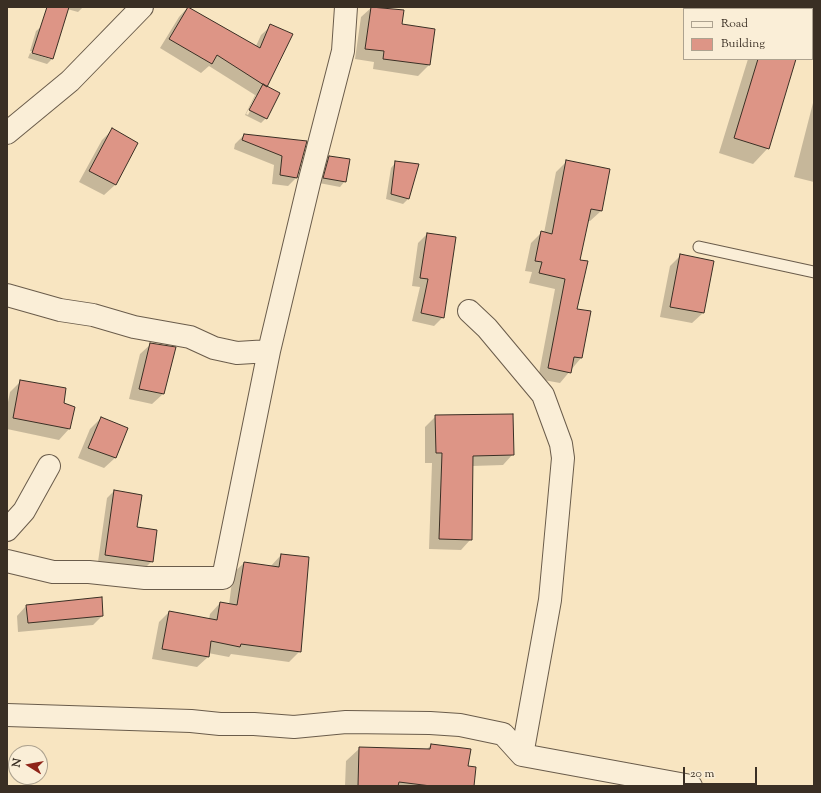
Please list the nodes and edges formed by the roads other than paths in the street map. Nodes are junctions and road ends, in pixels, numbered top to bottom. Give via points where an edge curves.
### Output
1 (142, 7) edge
2 (346, 7) edge
3 (7, 133) edge
4 (699, 247) dead end
5 (814, 272) edge
6 (7, 295) edge
7 (469, 311) dead end
8 (269, 351) junction
9 (49, 466) dead end
10 (7, 530) edge
11 (7, 561) edge
12 (7, 714) edge
13 (522, 755) junction
14 (692, 786) edge

1 - 3 street via 70,80
2 - 8 street via 343,52
4 - 5 lane
6 - 8 street via 134,327 190,337 222,350 237,353
7 - 13 street via 487,328 543,395 561,444 563,458 550,600
8 - 11 street via 223,578 145,578 89,572 54,572
9 - 10 street via 24,510
12 - 13 street via 294,727 346,722 460,725 503,734
13 - 14 street

